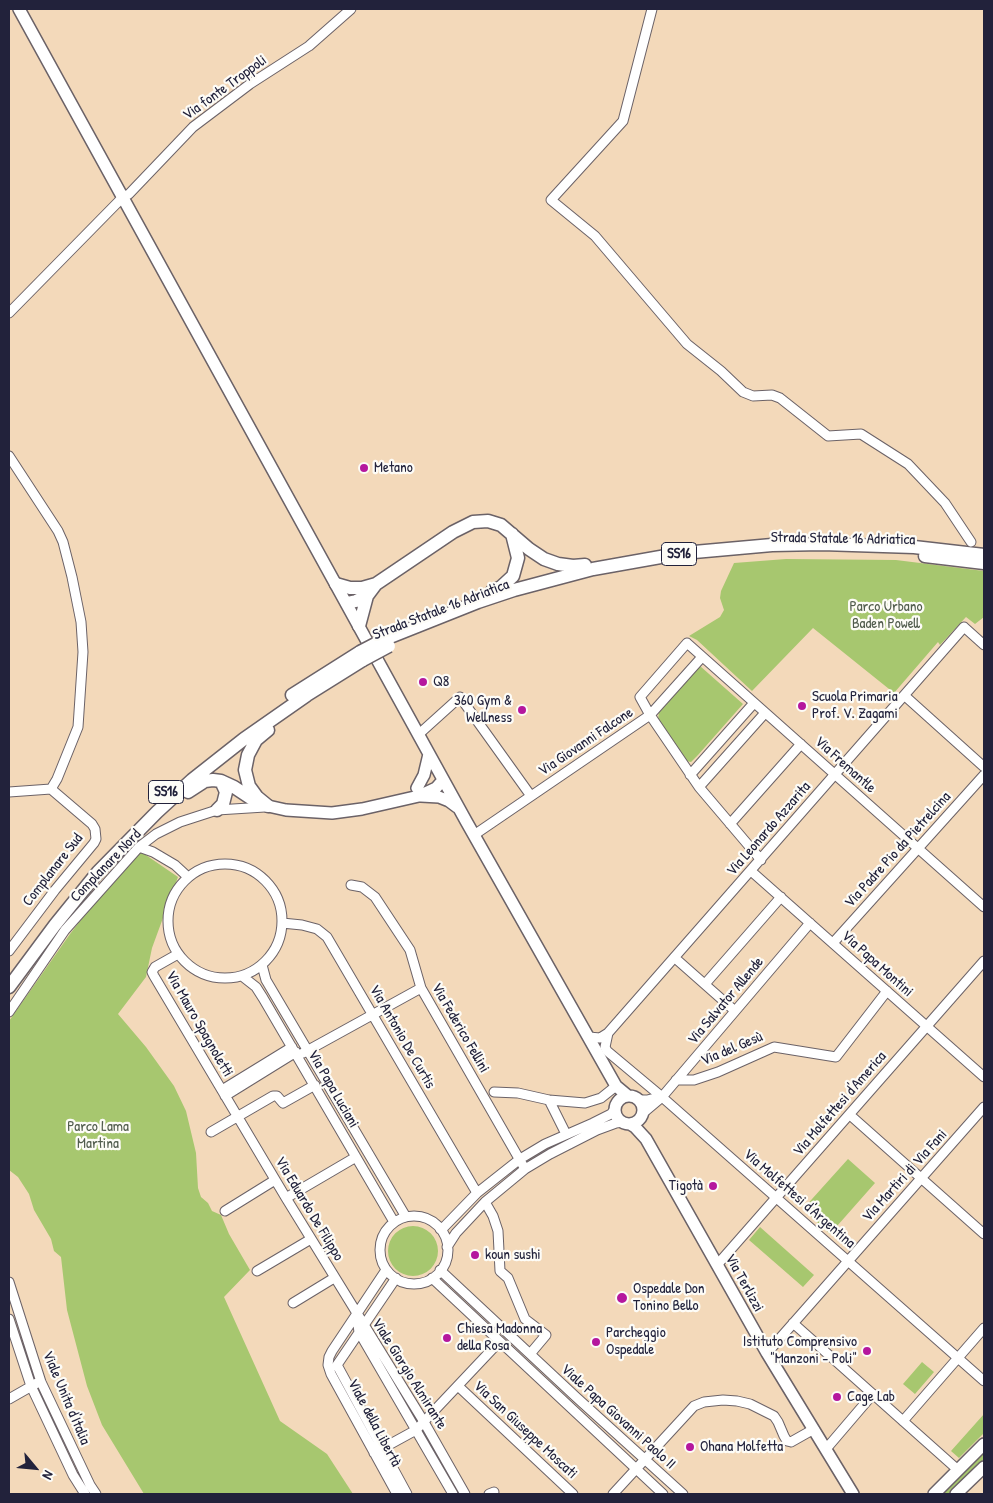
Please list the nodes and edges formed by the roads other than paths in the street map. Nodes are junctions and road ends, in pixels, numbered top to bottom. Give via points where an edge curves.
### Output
1 (19, 9) edge
2 (351, 9) edge
3 (652, 9) edge
4 (123, 197) junction
5 (9, 312) edge
6 (9, 456) edge
7 (512, 534) junction
8 (971, 542) dead end
9 (984, 555) edge
10 (635, 561) junction
11 (984, 563) edge
12 (336, 584) junction
13 (365, 592) junction
14 (347, 603) junction
15 (440, 616) junction
16 (359, 626) junction
17 (387, 643) junction
18 (984, 645) edge
19 (362, 656) junction
20 (702, 657) junction
21 (307, 695) junction
22 (905, 696) junction
23 (754, 703) junction
24 (765, 713) junction
25 (650, 716) junction
26 (419, 734) junction
27 (801, 744) junction
28 (429, 754) junction
29 (984, 767) edge
30 (690, 775) junction
31 (835, 775) junction
32 (984, 775) edge
33 (443, 780) junction
34 (221, 781) junction
35 (698, 787) junction
36 (51, 789) junction
37 (9, 792) edge
38 (418, 792) junction
39 (531, 796) junction
40 (268, 806) junction
41 (458, 808) junction
42 (217, 810) junction
43 (157, 812) junction
44 (730, 824) junction
45 (474, 835) junction
46 (139, 847) junction
47 (918, 848) junction
48 (761, 860) junction
49 (751, 871) junction
50 (188, 877) junction
51 (352, 885) dead end
52 (781, 897) junction
53 (984, 907) edge
54 (282, 923) junction
55 (810, 923) junction
56 (833, 943) junction
57 (9, 950) edge
58 (178, 954) junction
59 (675, 958) junction
60 (984, 962) edge
61 (262, 965) junction
62 (9, 972) edge
63 (242, 976) junction
64 (705, 984) junction
65 (9, 987) edge
66 (420, 988) junction
67 (887, 991) junction
68 (735, 1010) junction
69 (9, 1012) edge
70 (372, 1015) junction
71 (927, 1027) junction
72 (608, 1033) junction
73 (589, 1037) junction
74 (308, 1051) junction
75 (295, 1052) junction
76 (613, 1056) junction
77 (984, 1078) edge
78 (676, 1080) junction
79 (314, 1085) junction
80 (494, 1092) dead end
81 (223, 1093) junction
82 (662, 1097) junction
83 (624, 1098) junction
84 (549, 1100) junction
85 (984, 1107) edge
86 (642, 1114) junction
87 (850, 1115) junction
88 (238, 1117) junction
89 (626, 1123) junction
90 (211, 1132) dead end
91 (566, 1134) junction
92 (359, 1138) junction
93 (646, 1139) junction
94 (348, 1143) junction
95 (356, 1157) junction
96 (520, 1159) junction
97 (525, 1169) junction
98 (922, 1178) junction
99 (275, 1180) junction
100 (477, 1193) junction
101 (286, 1198) junction
102 (776, 1198) junction
103 (485, 1202) junction
104 (225, 1210) dead end
105 (406, 1217) junction
106 (394, 1222) junction
107 (440, 1229) junction
108 (984, 1234) edge
109 (310, 1239) junction
110 (447, 1247) junction
111 (848, 1261) junction
112 (717, 1265) junction
113 (386, 1270) junction
114 (440, 1270) junction
115 (257, 1271) dead end
116 (334, 1278) junction
117 (396, 1278) junction
118 (432, 1278) junction
119 (9, 1282) edge
120 (293, 1303) dead end
121 (357, 1316) junction
122 (9, 1319) edge
123 (793, 1323) junction
124 (984, 1328) edge
125 (362, 1329) junction
126 (499, 1342) junction
127 (766, 1353) junction
128 (532, 1356) junction
129 (958, 1358) junction
130 (333, 1365) junction
131 (527, 1368) junction
132 (984, 1381) edge
133 (41, 1382) junction
134 (31, 1386) junction
135 (458, 1386) junction
136 (873, 1394) junction
137 (576, 1397) junction
138 (9, 1399) edge
139 (568, 1406) junction
140 (903, 1421) junction
141 (424, 1422) junction
142 (814, 1429) junction
143 (416, 1430) junction
144 (984, 1444) edge
145 (826, 1449) junction
146 (378, 1451) junction
147 (645, 1459) junction
148 (984, 1468) edge
149 (636, 1469) junction
150 (958, 1470) junction
151 (83, 1491) edge
152 (852, 1493) edge
153 (96, 1494) edge
154 (397, 1494) edge
155 (407, 1494) edge
156 (453, 1494) edge
157 (465, 1494) edge
158 (573, 1494) edge
159 (614, 1494) edge
160 (663, 1494) edge
161 (683, 1494) edge
162 (934, 1494) edge
163 (956, 1494) edge

1 - 4 main road
2 - 4 street, Via fonte Troppoli via 309,46 193,126
3 - 8 street via 623,121 551,200 595,236 687,344 743,392 780,398 828,436 861,434 908,464 945,503
4 - 5 street, Via fonte Troppoli
4 - 12 main road
6 - 36 street via 58,531 68,560 81,622 83,652 78,727
7 - 10 highway via 536,554 558,564 573,566
7 - 13 highway via 501,525 488,521 473,522
7 - 15 highway via 518,558 513,576 501,587
9 - 10 highway, Strada Statale 16 Adriatica / SS16 via 914,546 822,544 726,548
10 - 15 highway, Strada Statale 16 Adriatica / SS16 via 514,590
11 - 17 highway, Strada Statale 16 Adriatica / SS16 via 915,555 821,552 727,557 655,566 588,579 505,601
12 - 13 highway
12 - 14 main road
13 - 14 highway
13 - 16 highway
14 - 16 main road
15 - 17 highway, Strada Statale 16 Adriatica / SS16
16 - 26 main road
17 - 19 highway, Strada Statale 16 Adriatica / SS16, bridge
18 - 22 street, Via Leonardo Azzarita via 964,627
19 - 21 highway, Strada Statale 16 Adriatica / SS16
19 - 62 highway, Strada Statale 16 Adriatica / SS16 via 306,685 243,728 161,796 91,867
20 - 23 street, Via Fremantle
20 - 25 street, Via Giovanni Falcone
20 - 25 street, Via Fremantle via 687,643 640,697
21 - 40 highway via 256,740 248,754 245,770 249,786
21 - 43 highway, Strada Statale 16 Adriatica / SS16 via 219,758
22 - 29 street
22 - 31 street, Via Leonardo Azzarita
23 - 24 street, Via Fremantle
23 - 30 street
24 - 27 street, Via Fremantle
24 - 35 street
25 - 30 street
25 - 39 street, Via Giovanni Falcone
26 - 28 main road
26 - 39 street via 460,698
27 - 31 street, Via Fremantle
27 - 44 street
28 - 33 main road
28 - 38 main road
30 - 35 street
31 - 47 street, Via Fremantle
31 - 48 street, Via Leonardo Azzarita
32 - 47 street, Via Padre Pio da Pietrelcina
33 - 38 main road via 432,782
33 - 41 main road
34 - 40 highway
34 - 42 highway via 226,792 223,804
34 - 43 highway via 205,782
35 - 44 street
36 - 37 street
36 - 57 street, Complanare Sud via 92,824 96,839
38 - 40 main road via 362,809 332,812
38 - 41 main road via 439,797
39 - 45 street, Via Giovanni Falcone
40 - 42 street, Complanare Nord
41 - 45 main road
42 - 46 street, Complanare Nord via 180,822
43 - 65 highway, Strada Statale 16 Adriatica / SS16 via 86,887
44 - 48 street
45 - 73 main road
46 - 50 street via 153,852
46 - 69 street, Complanare Nord via 65,930
47 - 53 street, Via Fremantle
47 - 56 street, Via Padre Pio da Pietrelcina
48 - 49 street, Via Leonardo Azzarita
49 - 52 street, Via Papa Montini
49 - 59 street, Via Leonardo Azzarita
50 - 54 street via 216,865 245,867 273,889 280,905
50 - 58 street via 175,894 168,914 169,935
51 - 66 street, Via Federico Fellini via 362,887 375,897 410,950
52 - 55 street, Via Papa Montini
52 - 64 street
54 - 61 street via 277,946
54 - 70 street, Via Antonio De Curtis via 317,929 327,937
55 - 56 street, Via Papa Montini
55 - 68 street, Via Salvator Allende
56 - 67 street, Via Papa Montini
58 - 63 street via 192,968 206,975 221,979
58 - 81 street, Via Mauro Spagnoletti via 159,963 152,972
59 - 64 street
59 - 72 street, Via Leonardo Azzarita
60 - 71 street, Via Molfettesi d'America
61 - 63 street
61 - 74 street, Via Papa Luciani via 266,980
63 - 75 street, Via Papa Luciani via 256,987
64 - 68 street
66 - 70 street
66 - 96 street, Via Federico Fellini
67 - 71 street, Via Papa Montini
67 - 78 street, Via del Gesù via 836,1057 774,1047 718,1072 694,1080
68 - 78 street, Via Salvator Allende
70 - 74 street
70 - 100 street, Via Antonio De Curtis
71 - 77 street, Via Papa Montini
71 - 87 street, Via Molfettesi d'America
72 - 73 street via 600,1038
72 - 76 street via 605,1047
73 - 83 main road
74 - 75 street
74 - 92 street, Via Papa Luciani
75 - 79 street, Via Papa Luciani
75 - 81 street
76 - 82 street, Via Molfettesi d'Argentina
76 - 83 street via 611,1065
78 - 82 street, Via Salvator Allende
79 - 88 street via 284,1103 273,1096
79 - 94 street, Via Papa Luciani
80 - 84 street
81 - 88 street, Via Mauro Spagnoletti
82 - 83 street via 647,1100
82 - 86 street, Via Salvator Allende
82 - 102 street, Via Molfettesi d'Argentina
83 - 84 street via 585,1103
83 - 86 main road, Via Terlizzi via 642,1107
83 - 89 main road, Via Terlizzi via 617,1117
83 - 91 street via 593,1123
84 - 91 street
85 - 98 street, Via Martiri di Via Fani
86 - 89 main road via 638,1121
86 - 93 main road, Via Terlizzi
87 - 98 street
87 - 102 street, Via Molfettesi d'America
88 - 90 street
88 - 99 street, Via Eduardo De Filippo
89 - 93 main road, Via Terlizzi via 635,1126
89 - 97 street via 597,1130
91 - 96 street
92 - 94 street
92 - 105 street, Via Papa Luciani
93 - 112 main road, Via Terlizzi
94 - 95 street, Via Papa Luciani
95 - 101 street
95 - 106 street, Via Papa Luciani
96 - 97 street, Via Federico Fellini
96 - 100 street
97 - 103 street
98 - 108 street
98 - 111 street, Via Martiri di Via Fani
99 - 101 street, Via Eduardo De Filippo
99 - 104 street
100 - 107 street
101 - 109 street, Via Eduardo De Filippo
102 - 111 street, Via Molfettesi d'Argentina
102 - 112 street, Via Molfettesi d'America
103 - 110 street via 456,1232
103 - 128 street via 498,1231 500,1271 508,1278 525,1319 546,1335
105 - 106 street
105 - 107 street via 425,1218
106 - 113 street via 386,1230 380,1250
107 - 110 street
109 - 115 street
109 - 116 street, Via Eduardo De Filippo
110 - 114 street
111 - 123 street, Via Martiri di Via Fani
111 - 129 street, Via Molfettesi d'Argentina
112 - 127 main road, Via Terlizzi
113 - 117 street
113 - 121 street
114 - 118 street
114 - 128 street, Viale Papa Giovanni Paolo II
116 - 120 street
116 - 121 street, Via Eduardo De Filippo
117 - 118 street via 414,1284
117 - 125 street
118 - 126 street, Viale Papa Giovanni Paolo II
119 - 133 street, Viale Unita d'Italia
121 - 125 street, Viale Giorgio Almirante
121 - 130 street via 329,1357
122 - 134 street, Viale Unita d'Italia
123 - 127 street, Via Martiri di Via Fani
123 - 136 street
124 - 129 street
125 - 130 street
125 - 141 street, Viale Giorgio Almirante
125 - 143 street, Viale Giorgio Almirante
126 - 131 street, Viale Papa Giovanni Paolo II
126 - 135 street
127 - 142 main road, Via Terlizzi
128 - 131 street
128 - 137 street, Viale Papa Giovanni Paolo II
129 - 132 street, Via Molfettesi d'Argentina
129 - 140 street
130 - 146 street, Viale della Libertà via 331,1374
131 - 139 street, Viale Papa Giovanni Paolo II
133 - 134 street
133 - 151 street, Viale Unita d'Italia
134 - 138 street
134 - 151 street, Viale Unita d'Italia
135 - 141 street
135 - 158 street, Via San Giuseppe Moscati
136 - 140 street
136 - 145 street
137 - 139 street
137 - 147 street, Viale Papa Giovanni Paolo II
139 - 149 street, Viale Papa Giovanni Paolo II
140 - 150 street
141 - 143 street
141 - 157 street, Viale Giorgio Almirante
142 - 145 main road, Via Terlizzi
142 - 147 street via 791,1442 787,1441 774,1416 750,1404 723,1400 704,1402 694,1406
143 - 146 street
143 - 156 street, Viale Giorgio Almirante
144 - 150 main road
145 - 152 main road, Via Terlizzi
146 - 154 street, Viale della Libertà
146 - 155 street, Viale della Libertà
147 - 149 street
147 - 161 street, Viale Papa Giovanni Paolo II
148 - 163 main road
149 - 159 street
149 - 160 street, Viale Papa Giovanni Paolo II
150 - 162 main road
151 - 153 street, Viale Unita d'Italia

